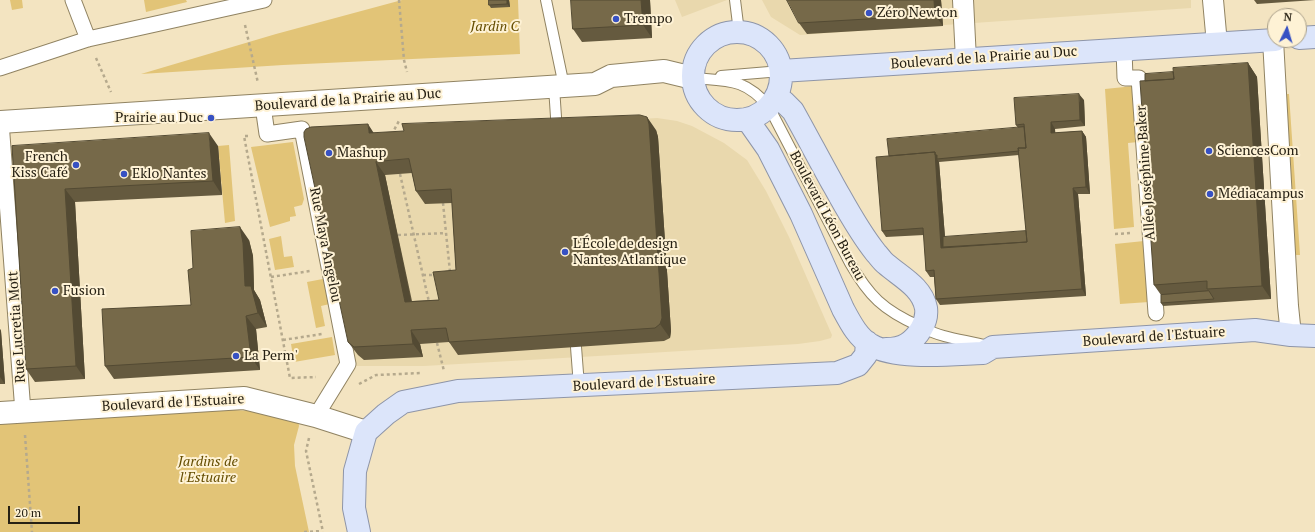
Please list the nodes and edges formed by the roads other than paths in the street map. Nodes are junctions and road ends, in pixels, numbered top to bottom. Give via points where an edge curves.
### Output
1 (74, 0) edge
2 (264, 0) edge
3 (546, 0) edge
4 (735, 0) edge
5 (963, 0) edge
6 (1214, 0) edge
7 (739, 32) junction
8 (88, 39) junction
9 (1267, 40) edge
10 (1217, 44) junction
11 (1274, 48) edge
12 (1124, 49) junction
13 (966, 60) junction
14 (0, 68) edge
15 (781, 71) junction
16 (693, 78) junction
17 (559, 87) junction
18 (773, 102) junction
19 (263, 106) junction
20 (747, 119) junction
21 (1, 122) edge
22 (557, 132) edge
23 (1156, 313) dead end
24 (922, 328) junction
25 (1291, 335) junction
26 (1315, 336) edge
27 (874, 346) junction
28 (576, 347) edge
29 (993, 347) junction
30 (578, 386) junction
31 (23, 412) junction
32 (0, 413) edge
33 (316, 416) junction
34 (366, 432) junction
35 (359, 532) edge

1 - 8 street
2 - 8 street
3 - 17 lane
4 - 7 lane
5 - 13 street
6 - 10 street
7 - 15 main road via 762,39 778,58
7 - 16 main road via 727,33 706,44 694,66
8 - 14 street
9 - 10 main road, Boulevard de la Prairie au Duc
10 - 12 main road, Boulevard de la Prairie au Duc
11 - 25 street
12 - 13 main road, Boulevard de la Prairie au Duc
12 - 23 street, Allée Joséphine Baker via 1125,78 1139,78
13 - 15 main road, Boulevard de la Prairie au Duc
15 - 16 lane, Boulevard de la Prairie au Duc
15 - 18 main road via 780,84
16 - 17 main road, Boulevard de la Prairie au Duc via 664,72 610,76 595,84
16 - 18 lane, Boulevard de la Prairie au Duc via 740,84
16 - 20 main road via 695,91 710,111 721,118
17 - 19 main road, Boulevard de la Prairie au Duc
17 - 22 lane
18 - 20 main road via 759,115
18 - 24 lane, Boulevard Léon Bureau via 850,263 863,284 890,311
18 - 24 main road, Boulevard Léon Bureau via 784,102 793,111 871,247 884,263 912,284 921,296 927,314
19 - 21 main road, Boulevard de la Prairie au Duc
19 - 33 street, Rue Maya Angelou via 267,134 302,129 348,364
20 - 27 main road, Boulevard Léon Bureau via 768,149 801,214 851,324
21 - 31 street, Rue Lucretia Mott
24 - 27 main road via 907,344 895,348
24 - 29 lane, Boulevard de l'Estuaire via 943,336
25 - 26 main road, Boulevard de l'Estuaire
25 - 29 main road, Boulevard de l'Estuaire via 1255,330
27 - 29 main road, Boulevard de l'Estuaire via 908,354 983,353
27 - 30 main road, Boulevard de l'Estuaire via 858,365 837,373
28 - 30 lane
30 - 34 main road, Boulevard de l'Estuaire via 458,391 403,402
31 - 32 main road, Boulevard de l'Estuaire
31 - 33 main road, Boulevard de l'Estuaire via 244,398
33 - 34 main road, Boulevard de l'Estuaire
34 - 35 main road via 356,471 354,508

